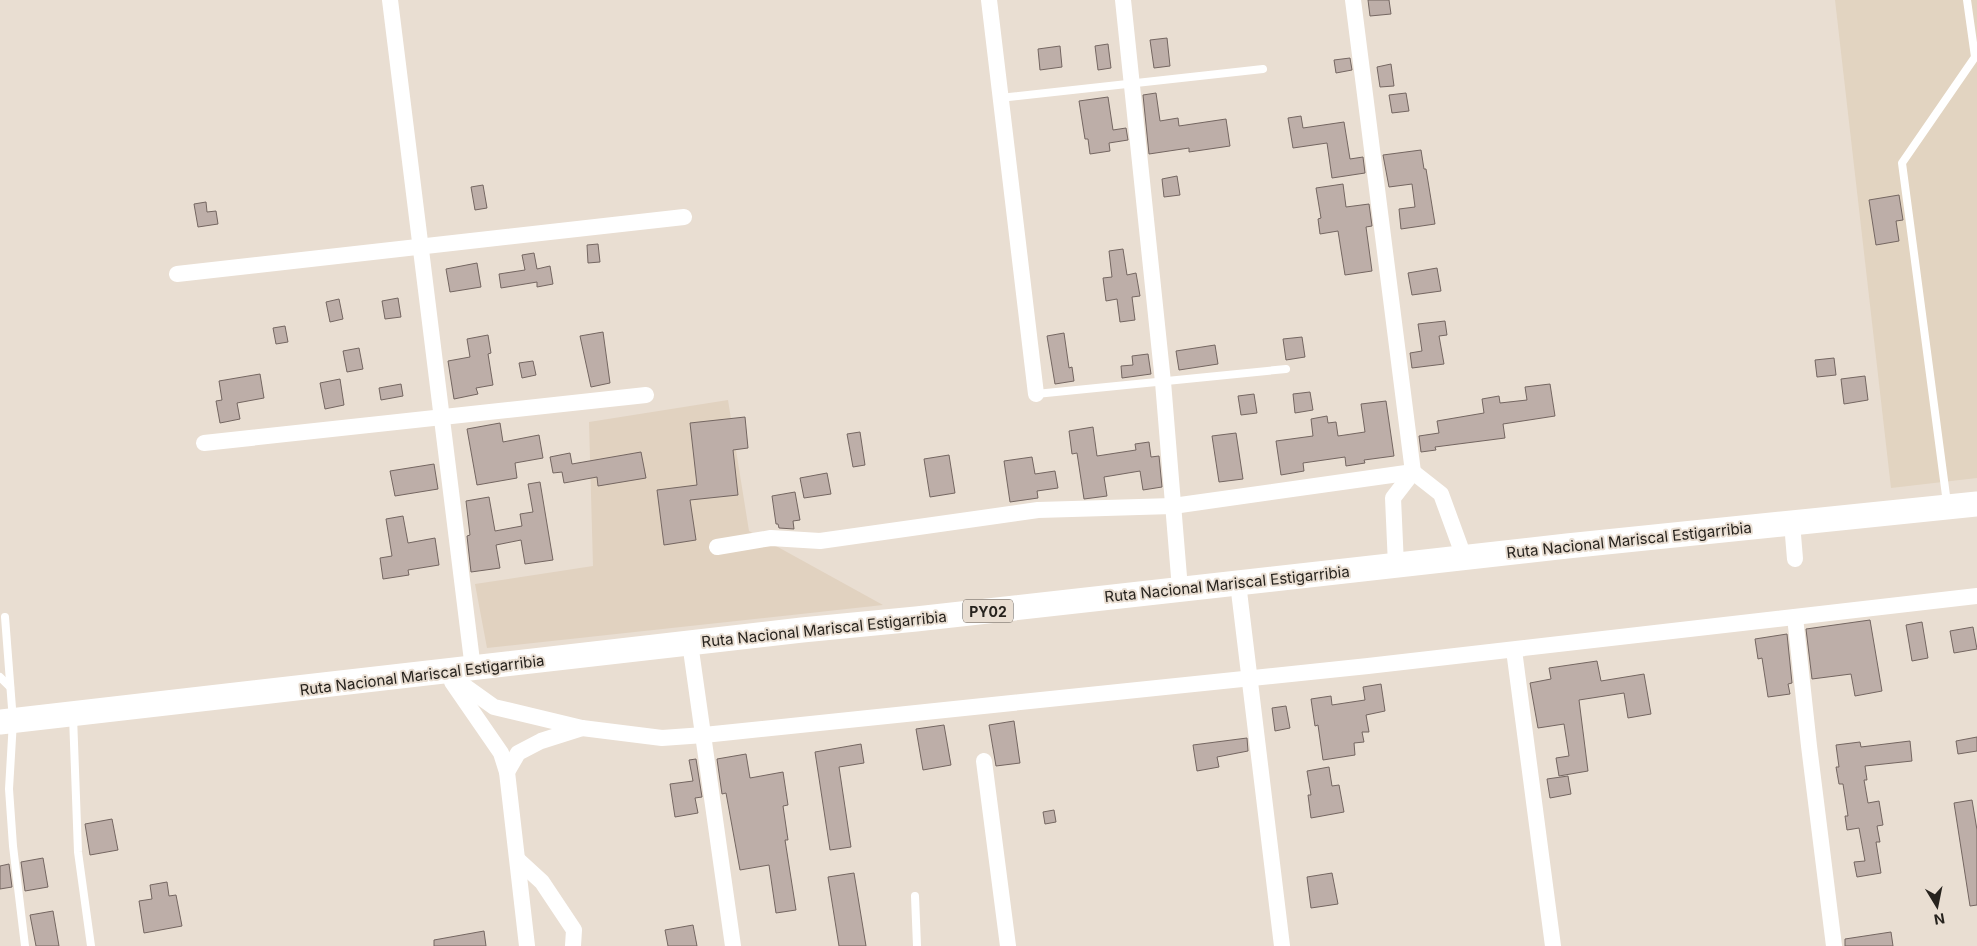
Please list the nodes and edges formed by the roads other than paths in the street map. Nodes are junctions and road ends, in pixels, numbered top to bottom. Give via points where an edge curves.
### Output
1 (390, 0) edge
2 (989, 0) edge
3 (1124, 0) edge
4 (1353, 0) edge
5 (1967, 0) edge
6 (1263, 69) dead end
7 (1132, 83) junction
8 (1000, 98) junction
9 (684, 217) dead end
10 (419, 246) junction
11 (177, 274) dead end
12 (1286, 369) dead end
13 (1163, 382) junction
14 (1036, 394) joint
15 (646, 395) dead end
16 (440, 417) junction
17 (204, 443) dead end
18 (1413, 472) junction
19 (1977, 504) edge
20 (1173, 506) junction
21 (1948, 507) junction
22 (1792, 524) junction
23 (717, 547) dead end
24 (1464, 557) junction
25 (1795, 559) dead end
26 (1396, 565) junction
27 (1238, 583) junction
28 (1180, 589) junction
29 (1977, 596) edge
30 (5, 617) dead end
31 (1796, 617) junction
32 (690, 643) junction
33 (1514, 650) junction
34 (472, 669) junction
35 (445, 672) junction
36 (0, 678) edge
37 (1250, 678) junction
38 (10, 687) junction
39 (73, 714) junction
40 (7, 722) edge
41 (582, 728) junction
42 (704, 736) junction
43 (984, 762) dead end
44 (507, 772) junction
45 (518, 860) junction
46 (915, 896) dead end
47 (25, 946) edge
48 (91, 946) edge
49 (528, 946) edge
50 (573, 946) edge
51 (733, 946) edge
52 (918, 946) edge
53 (1008, 946) edge
54 (1282, 946) edge
55 (1553, 946) edge
56 (1834, 946) edge

1 - 10 street
2 - 8 street
3 - 7 street
4 - 18 street
5 - 21 lane via 1975,57 1902,163
6 - 7 lane
7 - 8 lane
7 - 13 street
8 - 14 street
9 - 10 street
10 - 11 street
10 - 16 street
12 - 13 lane
13 - 14 lane
13 - 20 street
15 - 16 street
16 - 17 street
16 - 34 street
18 - 20 street
18 - 24 street via 1441,494
18 - 26 street via 1393,498
19 - 21 main road, Ruta Nacional Mariscal Estigarribia / PY02
20 - 23 street via 1038,510 820,541 771,538
20 - 28 street
21 - 22 main road, Ruta Nacional Mariscal Estigarribia / PY02
22 - 24 main road, Ruta Nacional Mariscal Estigarribia / PY02
22 - 25 street
24 - 26 main road, Ruta Nacional Mariscal Estigarribia / PY02
26 - 27 main road, Ruta Nacional Mariscal Estigarribia / PY02
27 - 28 main road, Ruta Nacional Mariscal Estigarribia / PY02
27 - 37 street
28 - 32 main road, Ruta Nacional Mariscal Estigarribia / PY02
29 - 31 street
30 - 38 lane
31 - 33 street
31 - 56 street
32 - 34 main road, Ruta Nacional Mariscal Estigarribia / PY02
32 - 42 street
33 - 37 street
33 - 55 street
34 - 35 main road, Ruta Nacional Mariscal Estigarribia / PY02
35 - 39 main road, Ruta Nacional Mariscal Estigarribia / PY02
35 - 41 street via 494,707
35 - 44 street via 501,753
36 - 38 lane
37 - 42 street
37 - 54 street
38 - 40 lane
39 - 40 main road, Ruta Nacional Mariscal Estigarribia / PY02
39 - 48 lane via 78,852
40 - 47 lane via 13,846
41 - 42 street via 662,738
41 - 44 street via 541,741 518,753
42 - 51 street
43 - 53 street
44 - 45 street
45 - 49 street
45 - 50 street via 542,882 574,930
46 - 52 lane

